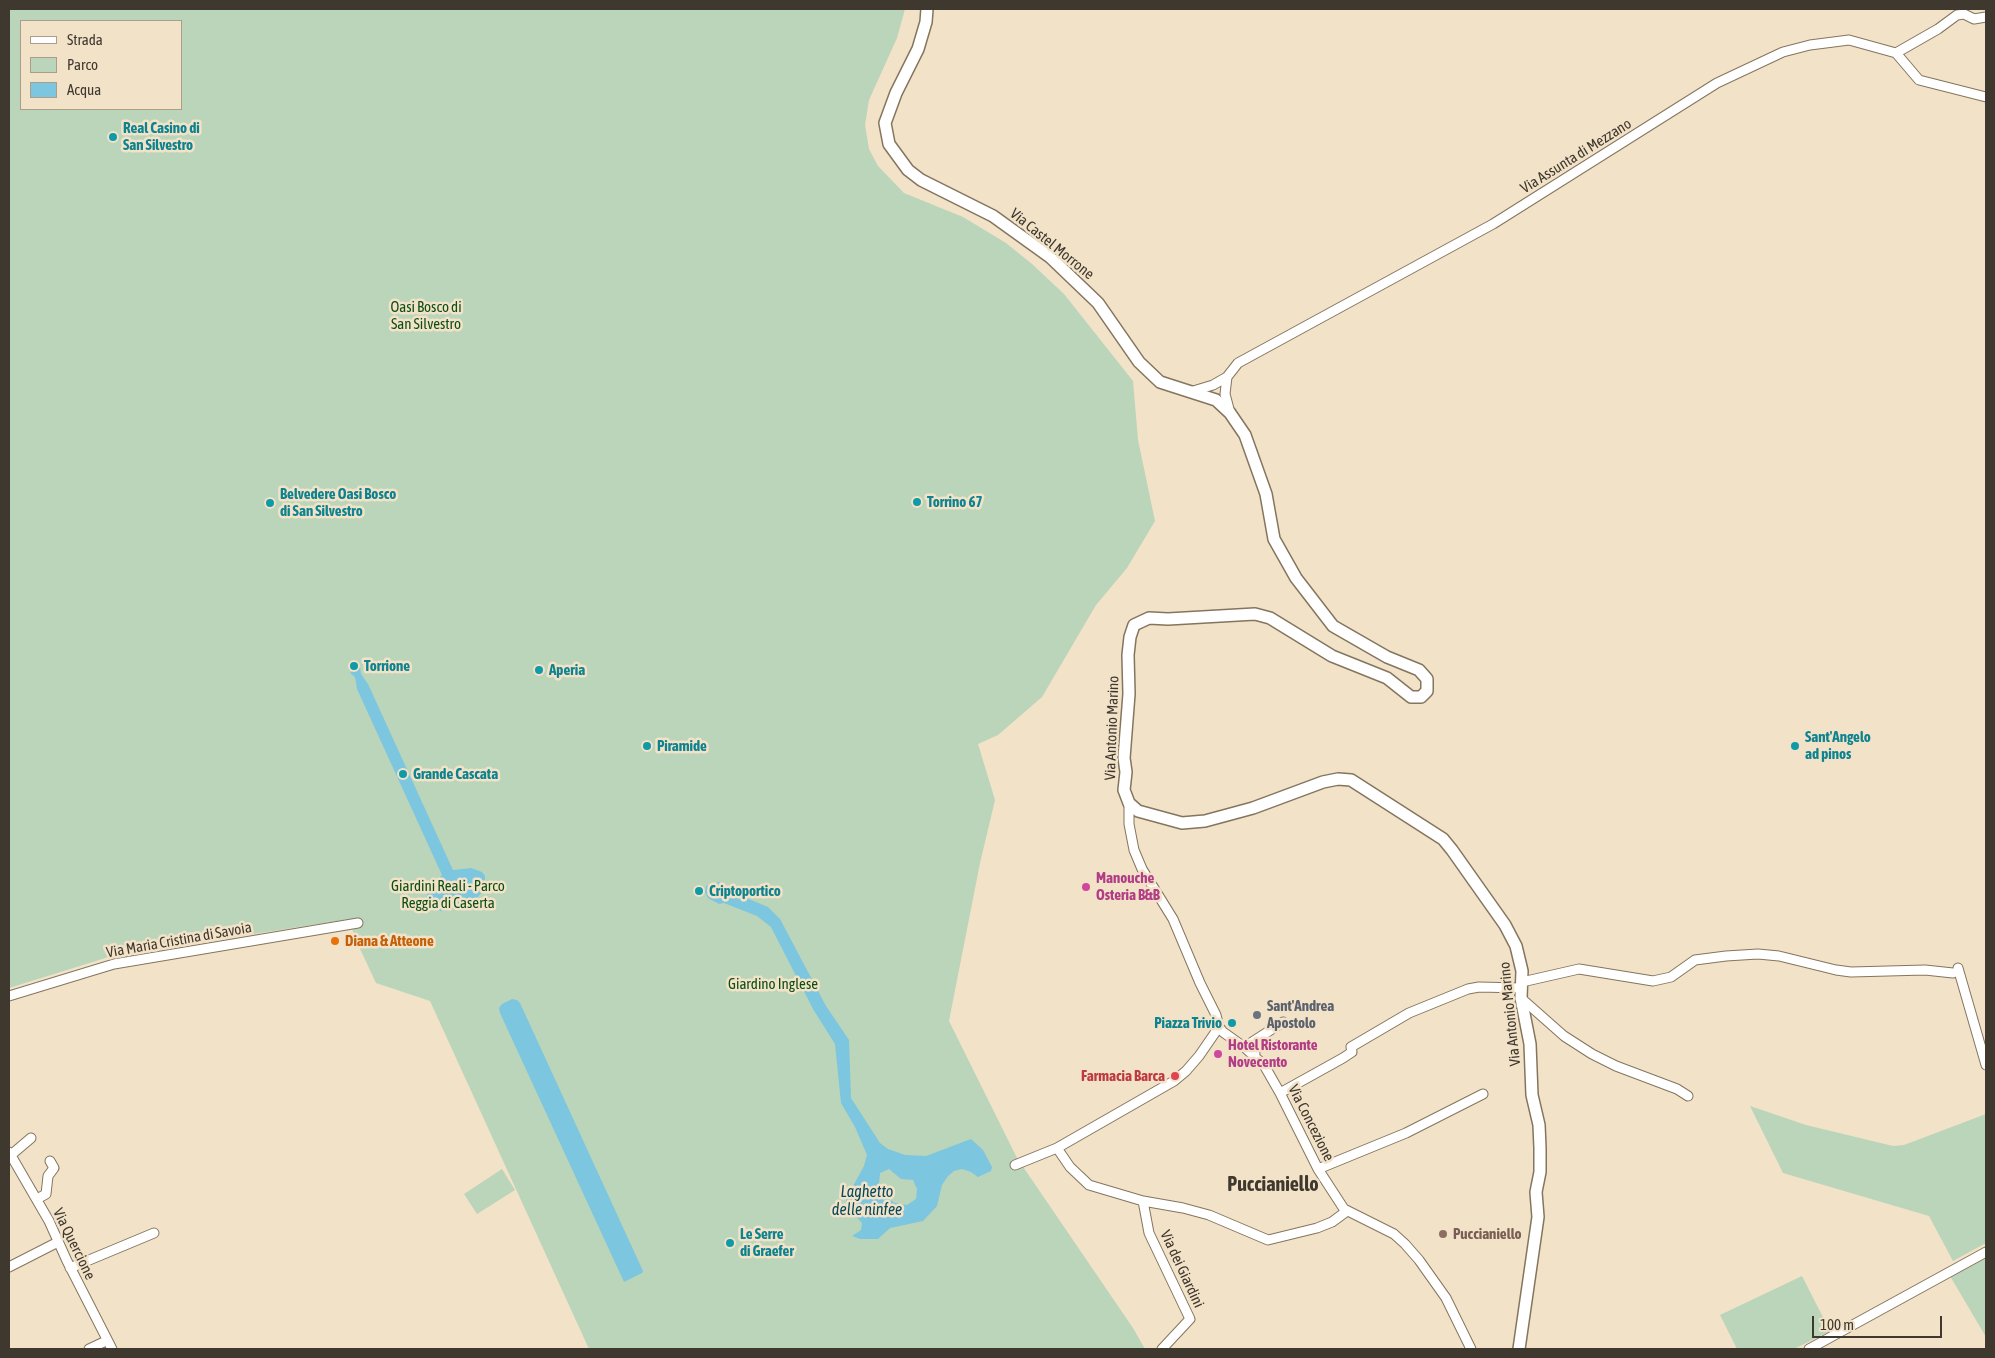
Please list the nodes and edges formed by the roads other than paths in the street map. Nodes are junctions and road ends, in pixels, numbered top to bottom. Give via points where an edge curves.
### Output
1 (927, 9) edge
2 (1986, 17) edge
3 (1896, 53) junction
4 (1986, 97) edge
5 (1227, 377) junction
6 (1187, 392) junction
7 (1230, 413) junction
8 (1129, 803) junction
9 (358, 923) dead end
10 (1521, 989) junction
11 (9, 996) edge
12 (1283, 1022) dead end
13 (1219, 1027) junction
14 (1258, 1058) junction
15 (1986, 1065) edge
16 (1280, 1093) junction
17 (1483, 1094) dead end
18 (1688, 1096) dead end
19 (31, 1138) dead end
20 (1057, 1148) junction
21 (10, 1154) edge
22 (50, 1161) dead end
23 (1015, 1165) dead end
24 (1318, 1168) junction
25 (37, 1199) junction
26 (1143, 1201) junction
27 (1347, 1211) junction
28 (154, 1233) dead end
29 (58, 1242) junction
30 (1986, 1252) edge
31 (9, 1267) edge
32 (70, 1268) junction
33 (106, 1341) junction
34 (89, 1349) edge
35 (112, 1349) edge
36 (1162, 1349) edge
37 (1471, 1349) edge
38 (1519, 1349) edge
39 (1809, 1349) edge

1 - 6 street, Via Castel Morrone via 918,48 885,123 889,144 908,170 921,180 993,216 1050,257 1098,303 1139,362 1160,382
2 - 3 street via 1974,19 1964,14 1957,15
3 - 4 street via 1919,80
3 - 5 street, Via Assunta di Mezzano via 1850,40 1832,41 1784,52 1724,80 1493,224 1238,363
5 - 6 street via 1213,385
5 - 7 street via 1225,394
6 - 7 street, Via Antonio Marino via 1216,400
7 - 8 street, Via Antonio Marino via 1245,435 1266,494 1274,540 1296,578 1333,626 1387,657 1418,670 1427,679 1427,691 1421,697 1411,697 1387,678 1332,656 1270,618 1255,614 1149,618 1134,625 1128,655 1124,790
8 - 10 street, Via Antonio Marino via 1138,811 1182,823 1205,821 1254,808 1323,782 1351,780 1448,845 1505,925 1516,946
8 - 13 street, Via Concezione via 1129,824 1139,863 1173,919
9 - 11 street, Via Maria Cristina di Savoia via 114,964
10 - 15 street via 1579,969 1652,981 1671,977 1695,960 1758,954 1852,972 1956,971
10 - 16 street via 1468,989 1409,1013 1351,1047 1352,1052
10 - 18 street via 1559,1032 1586,1050
10 - 38 street, Via Antonio Marino via 1530,1044 1532,1095 1539,1125 1540,1172 1536,1192 1537,1226
12 - 14 street via 1249,1044
13 - 14 street, Via Concezione
13 - 20 street via 1199,1056 1174,1081
14 - 16 street, Via Concezione
16 - 24 street, Via Concezione
17 - 24 street via 1406,1133
19 - 21 street
20 - 23 street
20 - 26 street via 1070,1167 1089,1184
21 - 25 street, Via Quercione
22 - 25 street via 54,1168 48,1176 46,1194
24 - 27 street, Via Concezione
25 - 29 street, Via Quercione
26 - 27 street via 1209,1215 1268,1240 1317,1228
26 - 36 street, Via dei Giardini via 1149,1233 1190,1318
27 - 37 street, Via Concezione via 1394,1234 1405,1244 1446,1298
28 - 32 street
29 - 31 street
29 - 32 street, Via Quercione
30 - 39 street
32 - 33 street, Via Quercione
33 - 34 street
33 - 35 street, Via Quercione

